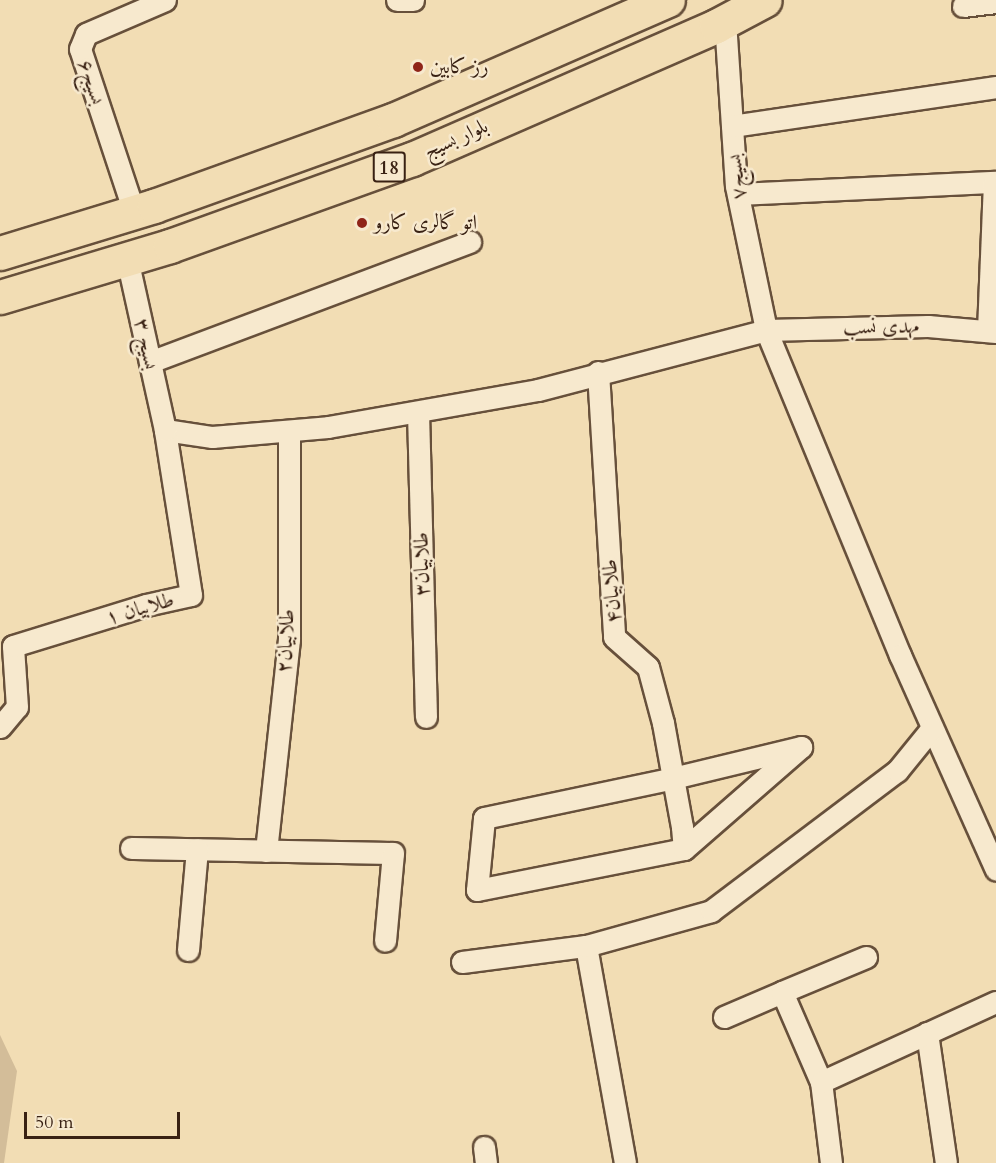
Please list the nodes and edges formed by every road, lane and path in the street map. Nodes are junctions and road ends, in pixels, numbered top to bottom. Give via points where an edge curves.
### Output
1 (165, 0) edge
2 (397, 0) edge
3 (413, 0) edge
4 (668, 0) edge
5 (765, 0) edge
6 (996, 2) edge
7 (963, 6) dead end
8 (725, 21) junction
9 (996, 87) edge
10 (732, 126) junction
11 (995, 182) edge
12 (738, 194) junction
13 (135, 212) junction
14 (470, 242) dead end
15 (0, 253) edge
16 (127, 259) junction
17 (0, 297) edge
18 (766, 330) junction
19 (992, 332) edge
20 (150, 362) junction
21 (598, 372) junction
22 (418, 412) junction
23 (165, 430) junction
24 (289, 431) junction
25 (7, 648) edge
26 (426, 717) dead end
27 (0, 727) edge
28 (932, 728) junction
29 (673, 778) junction
30 (131, 848) dead end
31 (197, 849) junction
32 (684, 849) junction
33 (266, 851) junction
34 (996, 870) edge
35 (385, 942) dead end
36 (586, 946) junction
37 (188, 950) dead end
38 (866, 957) dead end
39 (462, 962) dead end
40 (782, 992) junction
41 (996, 1002) edge
42 (724, 1017) dead end
43 (927, 1033) junction
44 (820, 1082) junction
45 (625, 1163) edge
46 (831, 1163) edge
47 (946, 1163) edge

1 - 13 street, بسیج۶ via 86,33 80,49
2 - 3 street
4 - 13 main road, بلوار بسیج / 18 via 393,120
5 - 8 main road, بلوار بسیج / 18
6 - 7 street
8 - 10 street, بسیج۷
8 - 16 main road, بلوار بسیج / 18 via 412,159
9 - 10 street
10 - 12 street, بسیج۷
11 - 12 street
11 - 19 street
12 - 18 street, بسیج۷
13 - 15 main road, بلوار بسیج / 18
14 - 20 street
16 - 17 main road, بلوار بسیج / 18
16 - 20 street, بسیج ۳
18 - 19 street, مهدی نسب via 928,326
18 - 21 street, مهدی نسب
18 - 28 street, بسیج۷
20 - 23 street, بسیج ۳
21 - 22 street, مهدی نسب via 538,390
21 - 29 street, طلابیان۴ via 614,638 648,667
22 - 24 street, مهدی نسب
22 - 26 street, طلابیان۳
23 - 24 street, مهدی نسب via 212,437
23 - 25 street, طلابیان ۱ via 191,595
24 - 33 street, طلابیان۲ via 289,639
25 - 27 street, طلابیان ۱ via 17,707
28 - 34 street, بسیج۷
28 - 36 street via 897,771 711,911
29 - 32 street, طلابیان۴
29 - 32 street via 801,747
29 - 32 street via 484,818 477,890
30 - 31 street
31 - 33 street
31 - 37 street
33 - 35 street via 393,853
36 - 39 street
36 - 45 street
38 - 40 street
40 - 42 street
40 - 44 street
41 - 43 street
43 - 44 street
43 - 47 street
44 - 46 street

